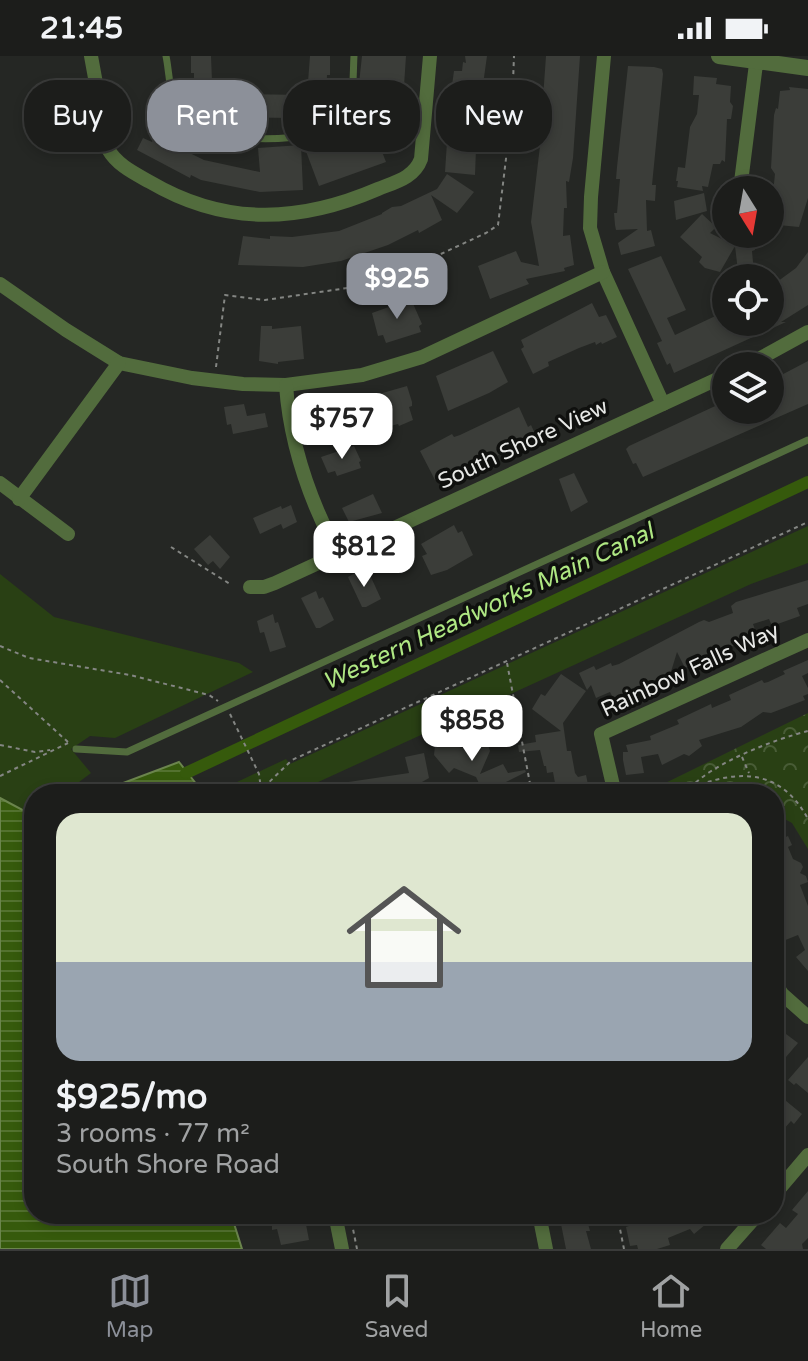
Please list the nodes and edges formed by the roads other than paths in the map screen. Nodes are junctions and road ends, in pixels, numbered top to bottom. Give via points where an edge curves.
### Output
1 (91, 56) edge
2 (166, 56) edge
3 (354, 56) edge
4 (430, 56) edge
5 (604, 56) edge
6 (719, 56) edge
7 (757, 59) edge
8 (808, 68) edge
9 (744, 176) edge
10 (603, 272) junction
11 (0, 284) edge
12 (808, 332) edge
13 (772, 352) edge
14 (119, 363) junction
15 (712, 381) edge
16 (286, 385) junction
17 (663, 404) junction
18 (808, 440) edge
19 (0, 483) edge
20 (19, 499) junction
21 (68, 534) dead end
22 (338, 554) junction
23 (250, 587) dead end
24 (808, 640) edge
25 (72, 746) road end
26 (613, 784) edge
27 (784, 998) edge
28 (808, 1017) edge
29 (808, 1155) edge
30 (784, 1183) edge
31 (337, 1224) edge
32 (541, 1224) edge
33 (749, 1224) edge
34 (342, 1249) edge
35 (546, 1249) edge
36 (727, 1249) edge

1 - 4 street via 108,149 116,160 183,199 233,214 269,215 340,204 413,173 421,159
2 - 3 lane via 177,111 183,117 231,136 290,138 314,134 345,119
5 - 10 street via 590,213
6 - 7 street
7 - 8 street
7 - 9 street
10 - 16 street via 422,357 362,375
10 - 17 street
11 - 14 street
12 - 13 street
14 - 16 street via 192,378
14 - 20 street
15 - 17 street, South Shore View
16 - 22 street via 297,452
17 - 22 street, South Shore View
18 - 25 lane via 127,752
19 - 20 street
20 - 21 street
22 - 23 street, South Shore View via 275,583
24 - 26 street, Rainbow Falls Way via 601,734
27 - 28 street
29 - 30 street
31 - 34 street
32 - 35 street
33 - 36 street

